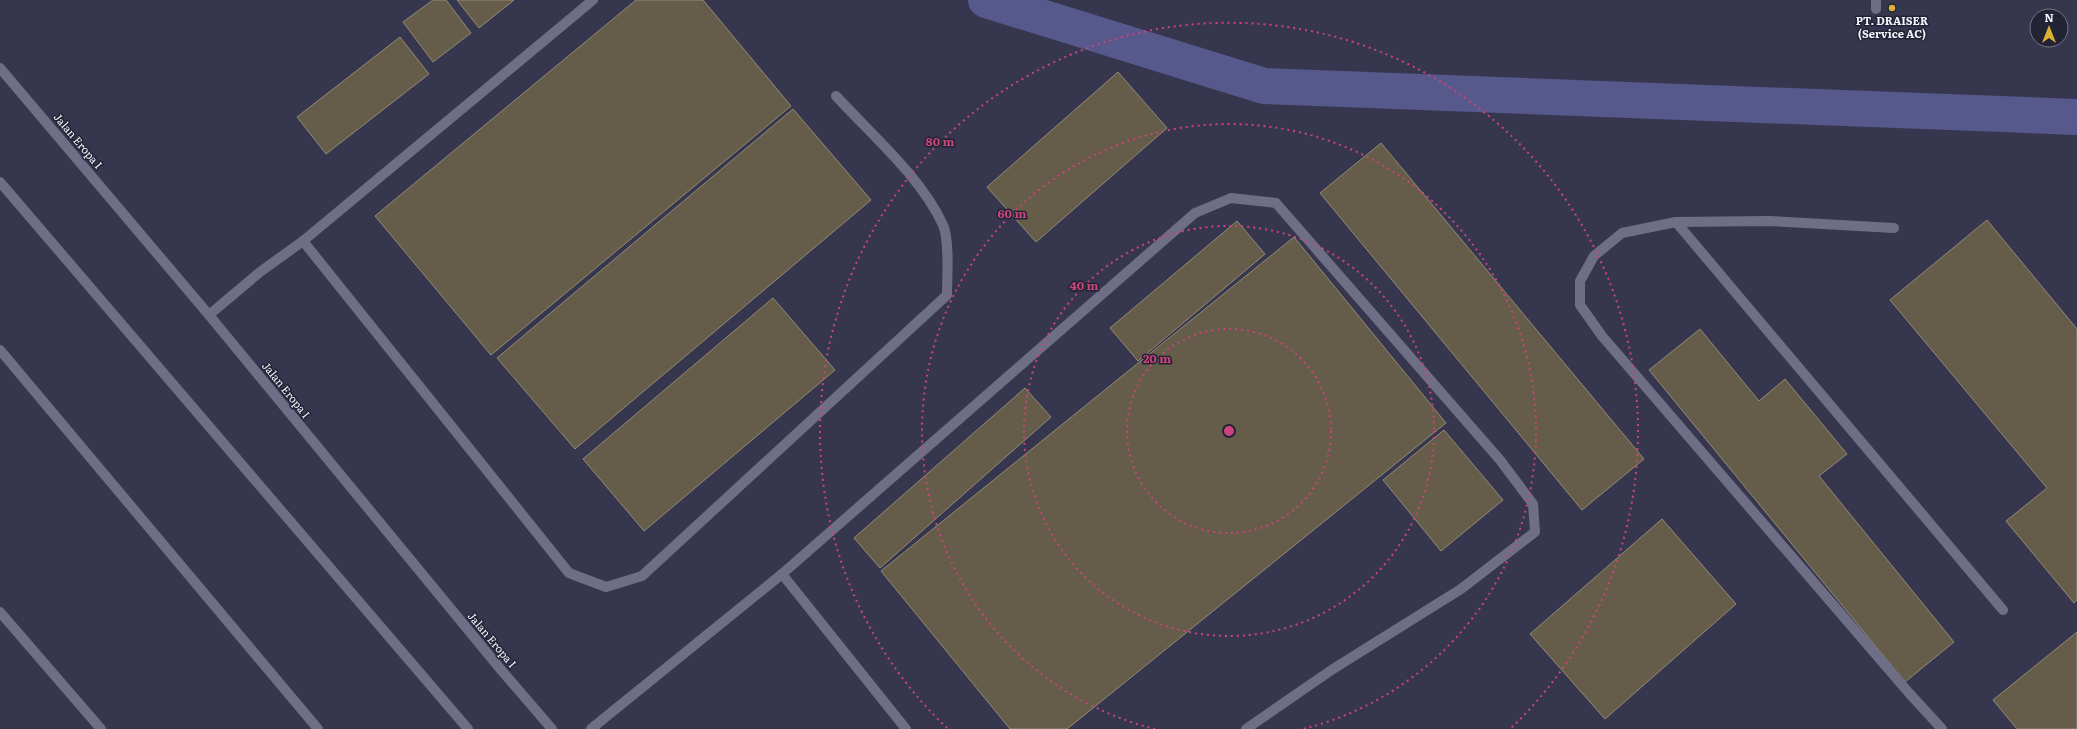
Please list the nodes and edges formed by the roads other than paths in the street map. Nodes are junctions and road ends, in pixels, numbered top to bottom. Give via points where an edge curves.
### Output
1 (593, 0) edge
2 (0, 68) edge
3 (836, 96) dead end
4 (0, 182) edge
5 (1676, 222) junction
6 (1894, 228) dead end
7 (303, 241) junction
8 (209, 315) junction
9 (0, 350) edge
10 (782, 574) junction
11 (2003, 610) dead end
12 (0, 612) edge
13 (102, 729) edge
14 (318, 729) edge
15 (468, 729) edge
16 (552, 729) edge
17 (591, 729) edge
18 (906, 729) edge
19 (1246, 729) edge
20 (1942, 729) edge

1 - 7 lane
2 - 8 lane, Jalan Eropa I
3 - 7 lane via 914,179 943,226 948,263 947,296 642,576 606,587 569,573
4 - 15 lane
5 - 6 lane via 1769,221
5 - 11 lane
5 - 20 lane via 1622,233 1594,256 1580,281 1580,305 1602,336
7 - 8 lane via 260,272
8 - 16 lane, Jalan Eropa I
9 - 14 lane
10 - 17 lane
10 - 18 lane
10 - 19 lane via 1195,213 1231,198 1276,203 1500,460 1533,504 1535,532 1461,589 1333,669
12 - 13 lane

